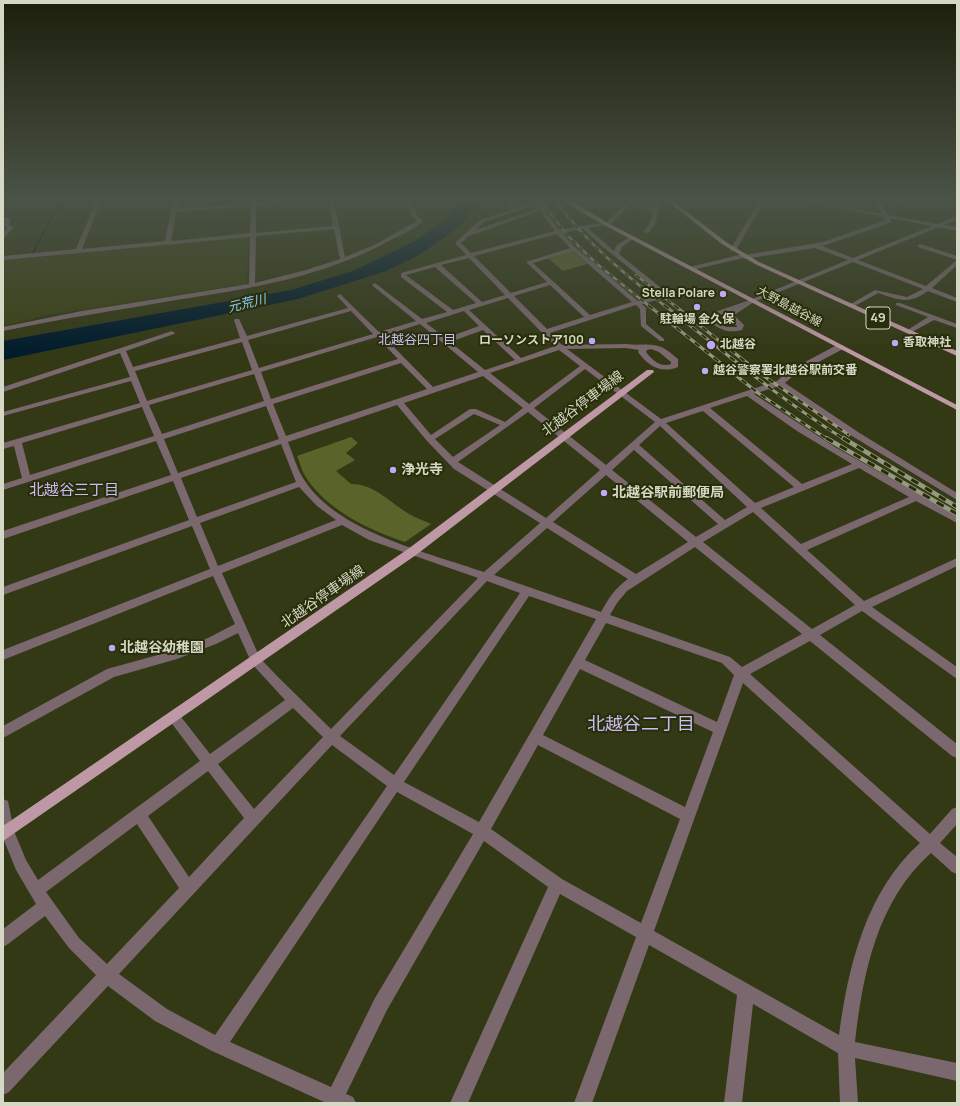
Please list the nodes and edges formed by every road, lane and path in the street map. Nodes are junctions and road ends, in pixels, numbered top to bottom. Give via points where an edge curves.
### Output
1 (61, 253) edge
2 (253, 253) edge
3 (341, 253) edge
4 (362, 253) edge
5 (468, 253) edge
6 (479, 253) edge
7 (561, 253) edge
8 (578, 253) edge
9 (663, 253) edge
10 (738, 253) edge
11 (768, 253) edge
12 (833, 253) edge
13 (871, 253) edge
14 (940, 253) edge
15 (616, 254) edge
16 (470, 255) junction
17 (744, 256) junction
18 (3, 258) edge
19 (957, 258) edge
20 (853, 260) junction
21 (343, 261) junction
22 (957, 262) edge
23 (436, 264) junction
24 (692, 268) junction
25 (798, 282) junction
26 (552, 283) junction
27 (375, 285) dead end
28 (252, 286) junction
29 (926, 289) junction
30 (340, 296) dead end
31 (509, 296) junction
32 (957, 300) edge
33 (752, 301) junction
34 (636, 303) junction
35 (481, 304) junction
36 (898, 304) dead end
37 (851, 306) junction
38 (353, 309) junction
39 (465, 309) junction
40 (452, 313) junction
41 (589, 318) junction
42 (933, 318) junction
43 (237, 320) dead end
44 (420, 322) junction
45 (957, 326) edge
46 (484, 327) junction
47 (3, 329) edge
48 (545, 332) junction
49 (908, 332) junction
50 (172, 333) dead end
51 (378, 334) junction
52 (245, 338) junction
53 (662, 340) dead end
54 (445, 341) junction
55 (560, 347) junction
56 (840, 347) junction
57 (122, 350) junction
58 (645, 350) junction
59 (957, 354) edge
60 (403, 360) junction
61 (520, 361) junction
62 (585, 366) junction
63 (651, 367) junction
64 (130, 370) junction
65 (257, 370) junction
66 (484, 373) junction
67 (134, 378) junction
68 (780, 383) junction
69 (3, 390) edge
70 (432, 390) junction
71 (622, 393) junction
72 (748, 393) junction
73 (399, 402) junction
74 (269, 403) junction
75 (144, 404) junction
76 (704, 407) junction
77 (528, 408) junction
78 (957, 408) edge
79 (3, 414) edge
80 (660, 422) junction
81 (506, 425) junction
82 (563, 436) junction
83 (159, 438) junction
84 (430, 439) junction
85 (284, 441) junction
86 (16, 442) junction
87 (634, 445) junction
88 (3, 446) edge
89 (452, 462) junction
90 (859, 465) junction
91 (606, 470) junction
92 (175, 477) junction
93 (27, 479) junction
94 (301, 483) junction
95 (3, 487) edge
96 (801, 488) junction
97 (494, 489) junction
98 (916, 497) junction
99 (957, 497) edge
100 (754, 507) junction
101 (957, 520) edge
102 (342, 521) junction
103 (195, 522) junction
104 (546, 523) junction
105 (725, 525) junction
106 (3, 535) edge
107 (695, 542) junction
108 (800, 549) junction
109 (412, 552) junction
110 (957, 562) edge
111 (216, 572) junction
112 (485, 577) junction
113 (636, 579) junction
114 (3, 591) edge
115 (527, 591) junction
116 (863, 606) junction
117 (603, 616) junction
118 (241, 626) junction
119 (811, 635) junction
120 (3, 656) edge
121 (256, 661) junction
122 (577, 662) junction
123 (741, 672) junction
124 (957, 674) edge
125 (294, 700) junction
126 (174, 717) junction
127 (720, 729) junction
128 (3, 732) edge
129 (331, 737) junction
130 (535, 737) junction
131 (957, 752) edge
132 (209, 762) junction
133 (395, 784) junction
134 (3, 806) edge
135 (139, 814) junction
136 (957, 814) edge
137 (688, 816) junction
138 (253, 819) junction
139 (482, 831) junction
140 (5, 832) edge
141 (931, 843) junction
142 (957, 867) edge
143 (557, 884) junction
144 (188, 889) junction
145 (36, 890) junction
146 (46, 906) junction
147 (646, 934) junction
148 (3, 939) edge
149 (107, 975) junction
150 (746, 991) junction
151 (218, 1045) junction
152 (846, 1048) junction
153 (957, 1072) edge
154 (3, 1086) edge
155 (338, 1101) edge
156 (459, 1103) edge
157 (582, 1103) edge
158 (733, 1103) edge
159 (849, 1103) edge

1 - 18 street
2 - 28 street
3 - 21 street
4 - 21 street
5 - 16 street
6 - 16 street
7 - 26 street via 529,262
8 - 34 street
9 - 24 main road, 大野島越谷線
10 - 17 main road, 49
11 - 17 street
12 - 20 street
13 - 20 street
14 - 19 street
15 - 34 street via 668,296
16 - 23 street
16 - 31 street
17 - 24 street
17 - 25 main road, 49
20 - 25 street
20 - 29 street
21 - 28 street
22 - 29 street
23 - 35 street
23 - 40 street via 401,274
24 - 33 main road, 大野島越谷線
25 - 33 street
25 - 37 main road, 49
26 - 31 street
26 - 41 street
27 - 44 street
28 - 47 street
29 - 32 street
29 - 37 street via 906,299 877,291
30 - 38 street
31 - 35 street
31 - 48 street
33 - 33 street via 730,314 741,325 740,329 724,328 710,318 717,313
33 - 56 main road, 大野島越谷線
34 - 41 street
34 - 53 street via 643,308 643,325
35 - 39 street
36 - 42 street
37 - 49 main road, 49
38 - 51 street
38 - 52 street
39 - 40 street
39 - 46 street
40 - 44 street
41 - 48 street
42 - 45 street
42 - 49 street
43 - 52 street
44 - 51 street
44 - 54 street
46 - 54 street
46 - 61 street
48 - 55 street
49 - 59 main road, 49
50 - 57 street
51 - 60 street
51 - 65 street
52 - 64 street
52 - 65 street
54 - 66 street
55 - 58 street via 626,346
55 - 61 street
55 - 62 street
56 - 68 street via 791,373
56 - 78 main road, 大野島越谷線
57 - 64 street
57 - 69 street
58 - 63 street
58 - 63 street via 659,348 675,361 675,365 665,368
60 - 70 street
60 - 74 street
61 - 66 street
62 - 71 street
62 - 77 street
63 - 71 main road, 北越谷停車場線
64 - 67 street
65 - 74 street
65 - 75 street
66 - 70 street
66 - 77 street
67 - 75 street
67 - 79 street
68 - 72 street
68 - 99 street via 855,434
70 - 73 street
71 - 80 street
71 - 82 main road, 北越谷停車場線
72 - 76 street
72 - 90 street
73 - 84 street
73 - 85 street
74 - 83 street
74 - 85 street
75 - 83 street
75 - 86 street
76 - 80 street
76 - 96 street
77 - 81 street
77 - 82 street
80 - 87 street
80 - 100 street
81 - 84 street via 473,411
81 - 89 street
82 - 91 street
82 - 97 main road, 北越谷停車場線
83 - 92 street
83 - 93 street
84 - 89 street
85 - 92 street
85 - 94 street
86 - 88 street
86 - 93 street
87 - 91 street
87 - 105 street
89 - 97 street
90 - 96 street
90 - 98 street
91 - 104 street
91 - 107 street
92 - 103 street
92 - 106 street
93 - 95 street
94 - 102 street via 320,504
94 - 103 street
96 - 100 street
97 - 104 street
97 - 109 main road, 北越谷停車場線
98 - 101 street
98 - 108 street
100 - 105 street
100 - 108 street
102 - 109 street via 372,537
102 - 111 street
103 - 111 street
103 - 114 street
104 - 112 street
104 - 113 street
105 - 107 street
107 - 113 street
107 - 119 street
108 - 116 street
109 - 112 street
109 - 121 main road, 北越谷停車場線
110 - 116 street
111 - 118 street
111 - 120 street
112 - 115 street
112 - 129 street
113 - 117 street via 623,588
115 - 117 street
115 - 133 street
116 - 119 street
116 - 124 street
117 - 122 street
117 - 123 street via 719,657
118 - 121 street
118 - 128 street via 212,641 173,656 111,673
119 - 123 street
119 - 131 street
121 - 125 street
121 - 126 main road, 北越谷停車場線
122 - 127 street
122 - 130 street
123 - 127 street
123 - 141 street
125 - 129 street
125 - 132 street
126 - 132 street
126 - 140 main road, 北越谷停車場線
127 - 137 street
129 - 133 street
129 - 138 street
130 - 137 street
130 - 139 street
132 - 135 street
132 - 138 street
133 - 139 street
133 - 151 street
134 - 140 street
135 - 144 street
135 - 145 street
136 - 141 street
137 - 147 street
138 - 144 street
139 - 143 street
139 - 155 street via 381,1004
140 - 145 street
141 - 142 street
141 - 152 street via 913,859 880,907 867,941 852,1000
143 - 147 street
143 - 156 street
144 - 149 street
145 - 146 street
146 - 148 street
146 - 149 street via 74,943
147 - 150 street
147 - 157 street
149 - 151 street via 161,1016
149 - 154 street
150 - 152 street
150 - 158 street
151 - 155 street
152 - 153 street
152 - 159 street

